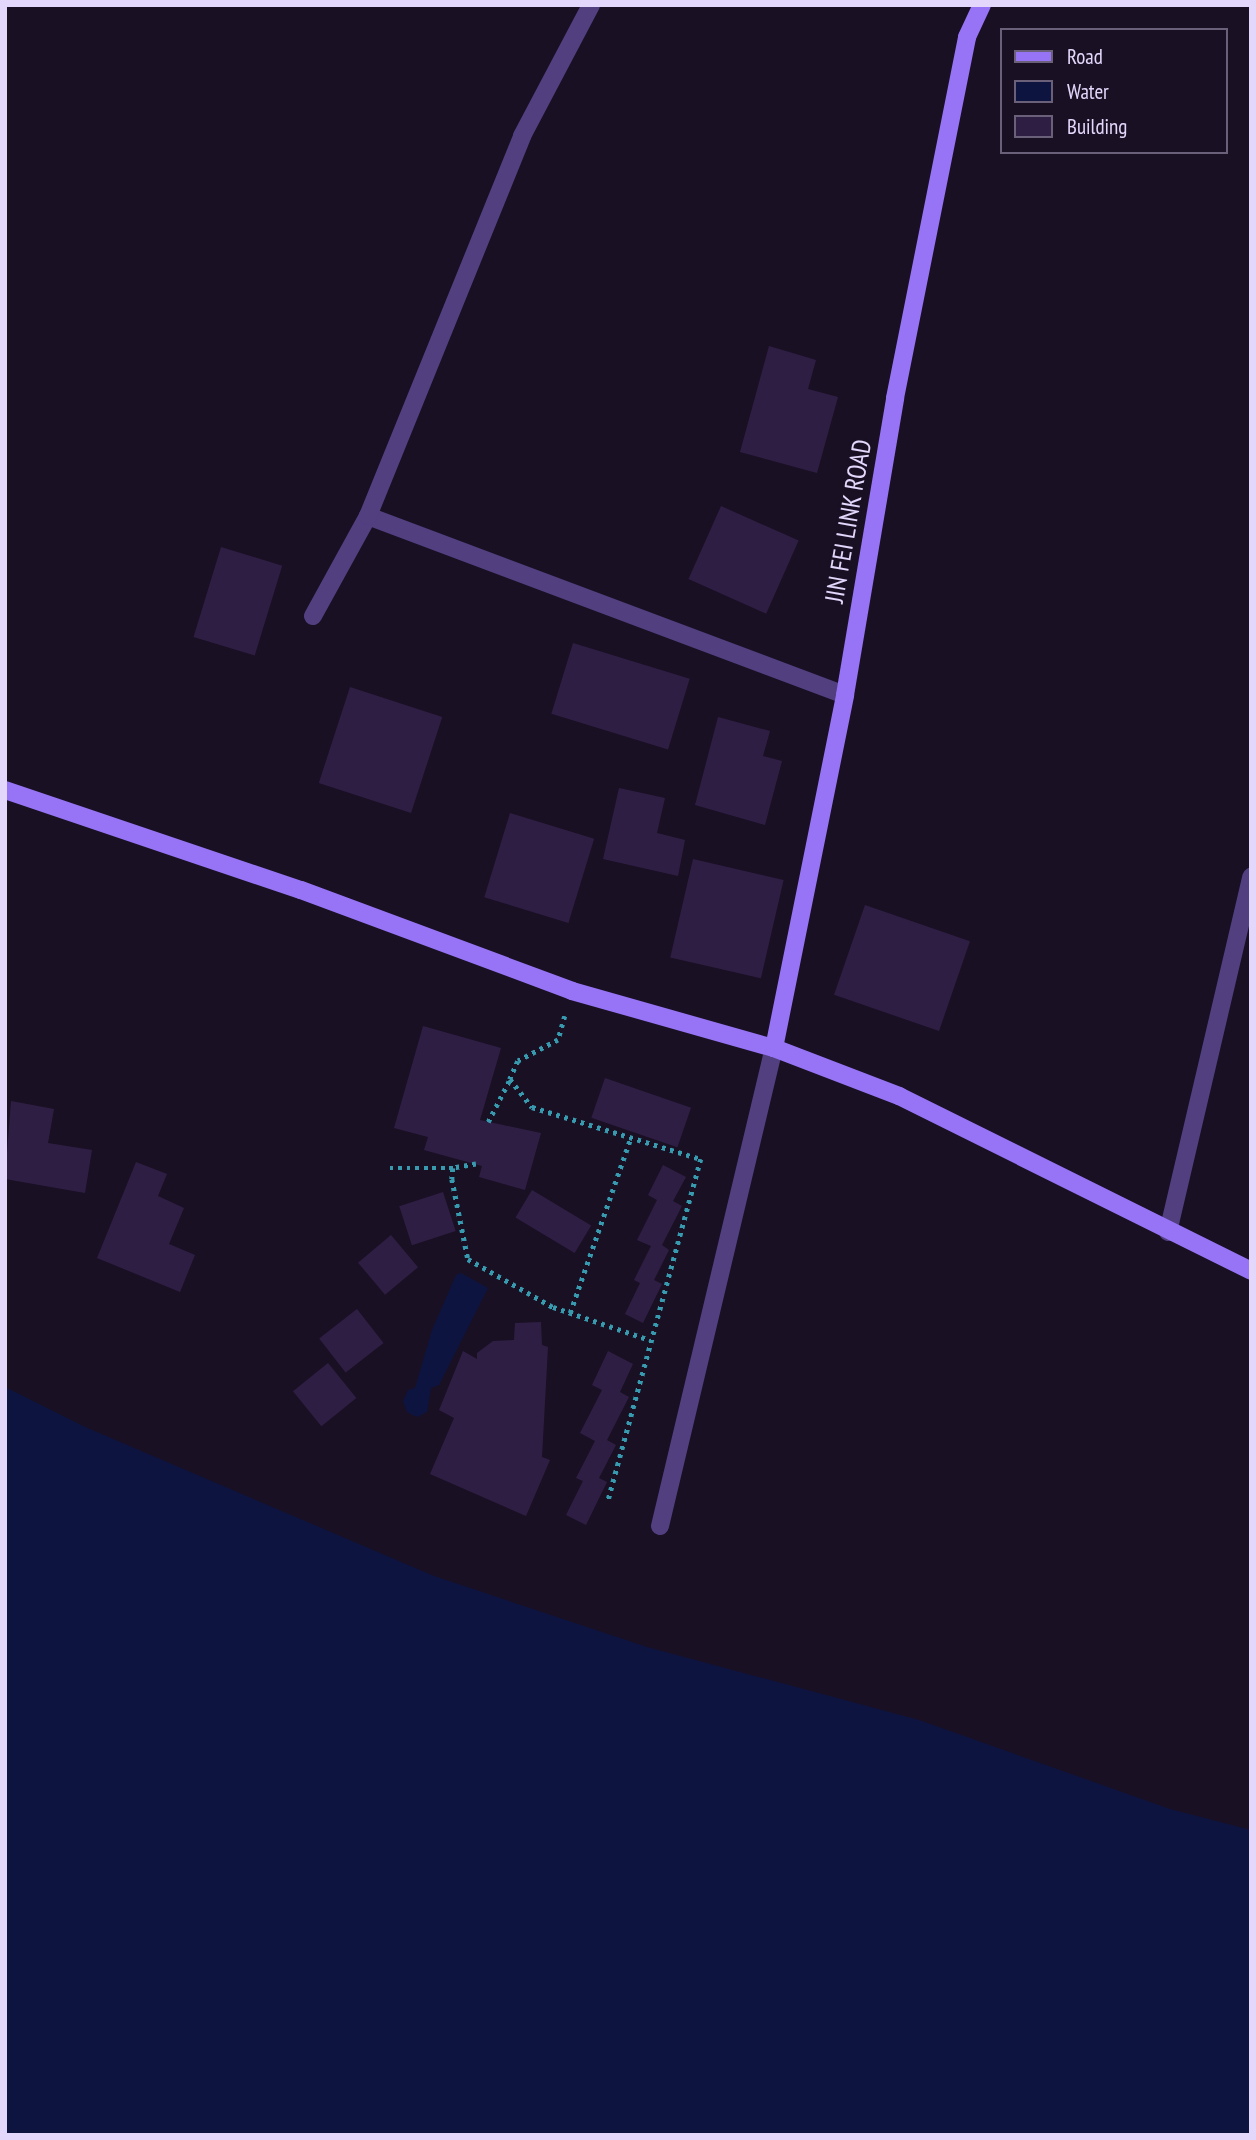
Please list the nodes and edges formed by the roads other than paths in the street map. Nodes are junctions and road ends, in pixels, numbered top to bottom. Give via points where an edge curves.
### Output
1 (591, 5) edge
2 (982, 5) edge
3 (368, 516) junction
4 (313, 616) dead end
5 (845, 695) junction
6 (5, 790) edge
7 (1251, 877) edge
8 (774, 1048) junction
9 (1168, 1232) junction
10 (1251, 1271) edge
11 (660, 1526) dead end

1 - 3 street via 522,136
2 - 5 main road, JIN FEI LINK ROAD via 967,37 900,371
3 - 4 street
3 - 5 street
5 - 8 main road, JIN FEI LINK ROAD
6 - 8 main road via 301,890 572,991
7 - 9 street
8 - 9 main road via 899,1096
8 - 11 street
9 - 10 main road

